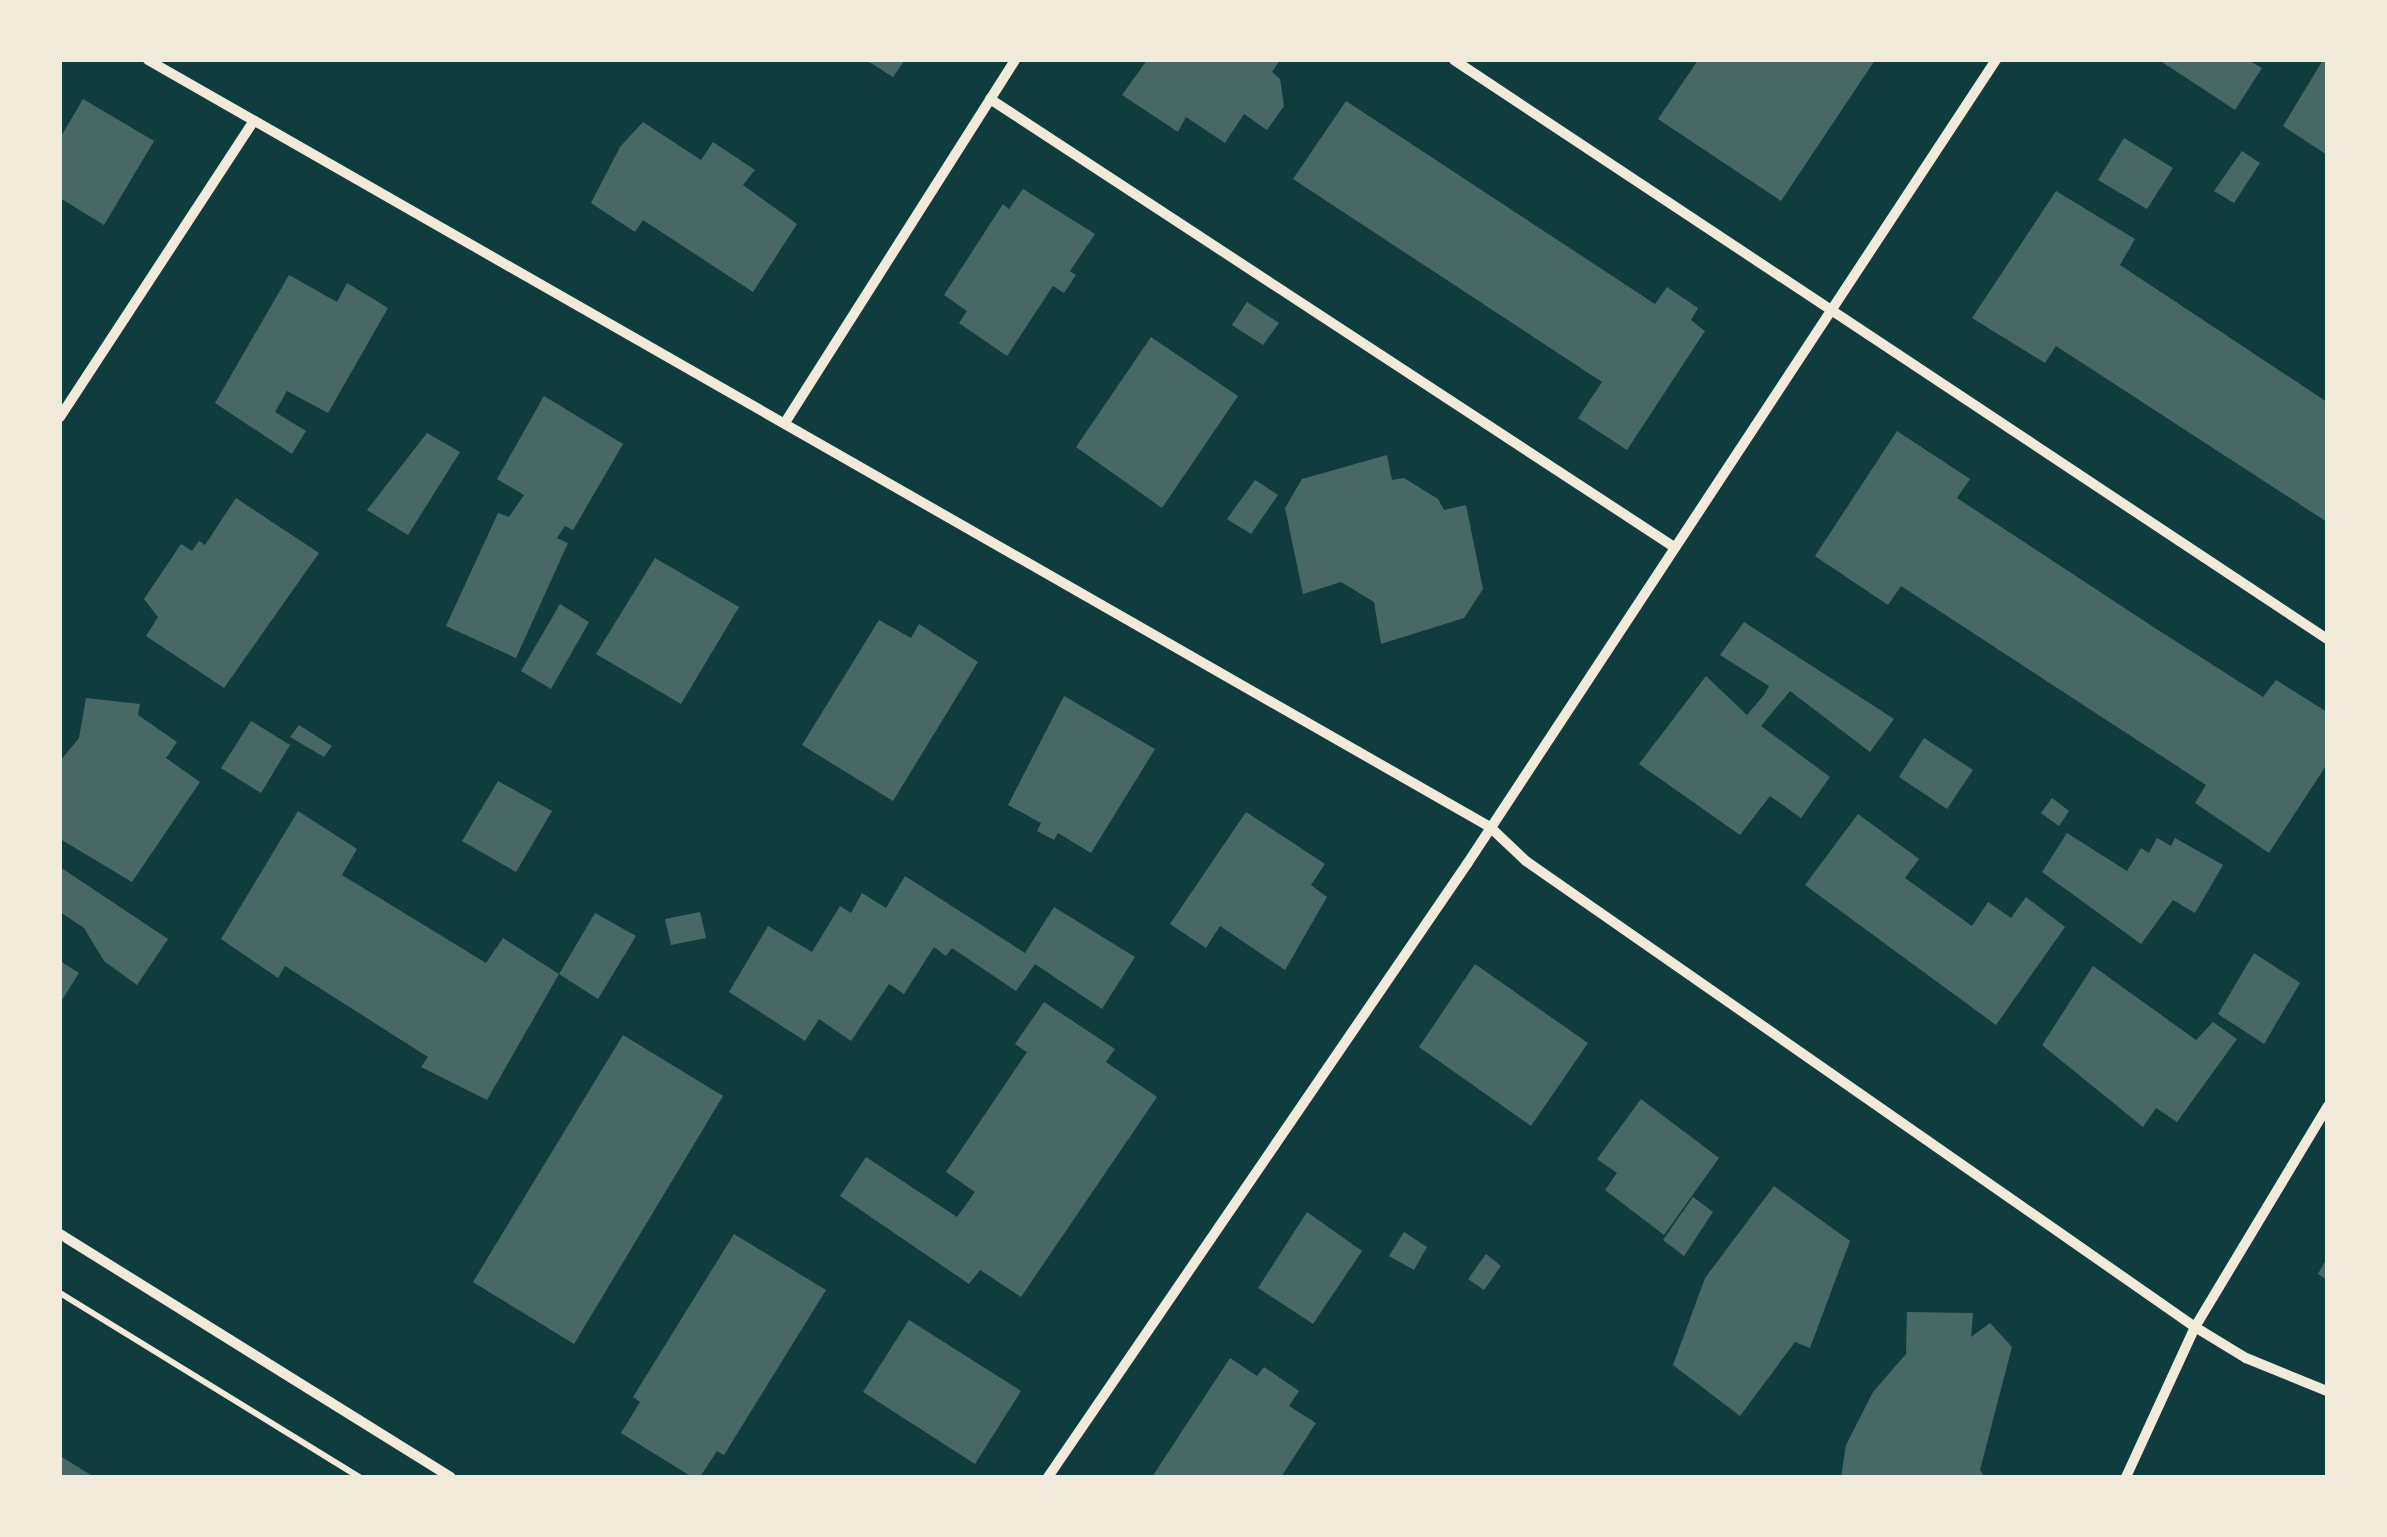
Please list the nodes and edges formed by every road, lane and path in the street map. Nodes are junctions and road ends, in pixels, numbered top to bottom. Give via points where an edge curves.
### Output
1 (148, 60) edge
2 (1015, 60) edge
3 (1454, 60) edge
4 (1996, 60) edge
5 (990, 100) junction
6 (254, 121) junction
7 (1828, 312) junction
8 (60, 417) edge
9 (786, 421) junction
10 (1672, 545) junction
11 (2327, 639) edge
12 (1490, 826) junction
13 (2327, 1107) edge
14 (60, 1234) edge
15 (60, 1293) edge
16 (2195, 1326) junction
17 (2327, 1391) edge
18 (359, 1477) edge
19 (450, 1477) edge
20 (1048, 1477) edge
21 (2126, 1477) edge

1 - 6 street
2 - 5 street
3 - 7 street via 1780,272
4 - 7 street
5 - 9 street
5 - 10 street
6 - 8 street
6 - 9 street
7 - 10 street
7 - 11 street
9 - 12 street
10 - 12 street
12 - 16 street via 1526,861
12 - 20 street
13 - 16 street
14 - 19 street
15 - 18 path
16 - 17 street via 2246,1358
16 - 21 street

